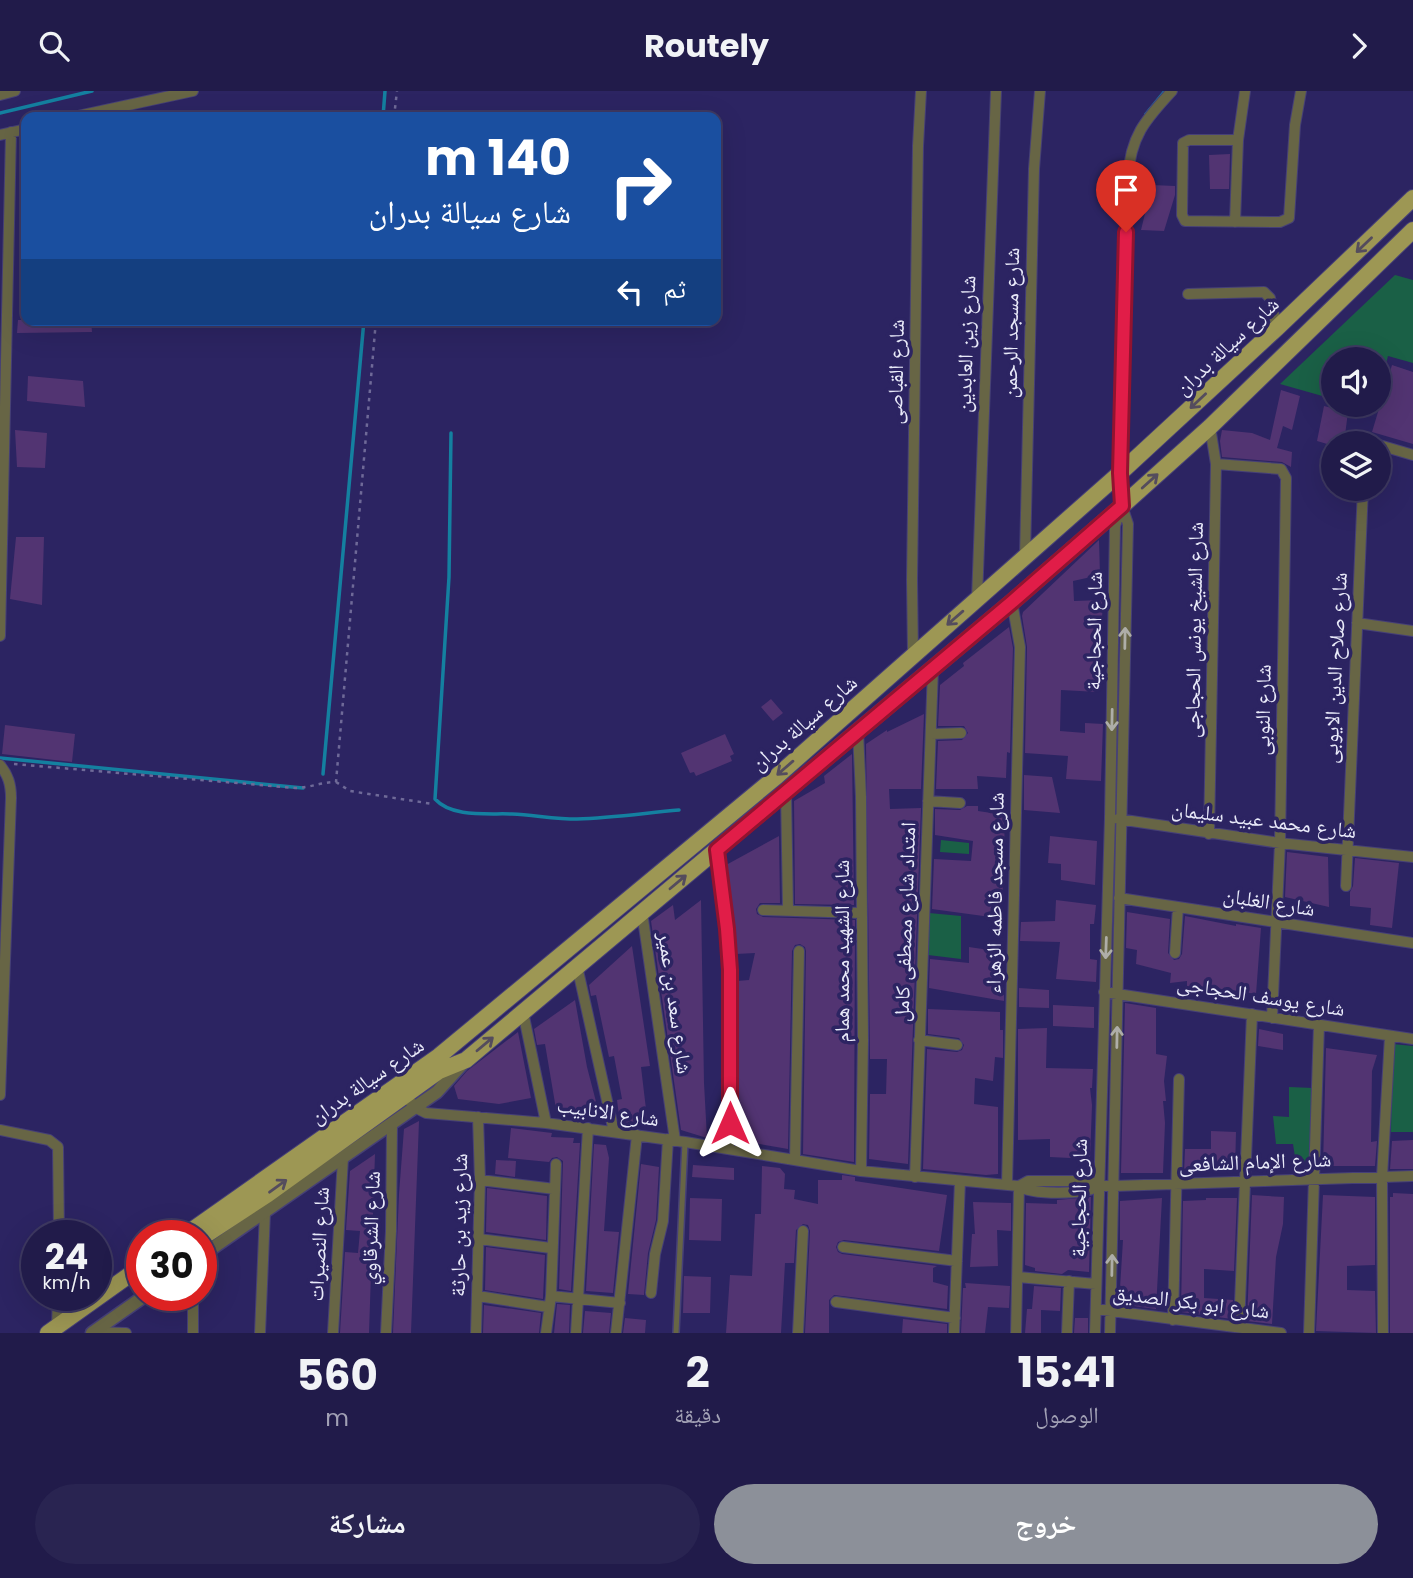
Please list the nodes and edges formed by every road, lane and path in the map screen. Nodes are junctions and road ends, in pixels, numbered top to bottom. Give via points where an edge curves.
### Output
1 (15, 91) edge
2 (193, 91) edge
3 (397, 91) edge
4 (922, 91) edge
5 (996, 91) edge
6 (1040, 91) edge
7 (1172, 91) edge
8 (1245, 91) edge
9 (1301, 91) edge
10 (0, 95) edge
11 (96, 112) edge
12 (395, 112) edge
13 (21, 130) edge
14 (11, 132) junction
15 (0, 135) edge
16 (1238, 139) junction
17 (1411, 204) edge
18 (1235, 222) junction
19 (1413, 230) edge
20 (1188, 294) dead end
21 (375, 326) edge
22 (1277, 328) junction
23 (1210, 427) junction
24 (1391, 448) edge
25 (1413, 454) edge
26 (1216, 464) junction
27 (1120, 473) junction
28 (1362, 501) edge
29 (1122, 506) junction
30 (1025, 556) junction
31 (977, 599) junction
32 (1012, 602) junction
33 (1357, 623) junction
34 (1413, 631) edge
35 (0, 636) edge
36 (914, 655) junction
37 (933, 668) junction
38 (858, 731) junction
39 (961, 733) dead end
40 (931, 734) junction
41 (13, 764) dead end
42 (0, 765) edge
43 (336, 782) junction
44 (786, 792) junction
45 (928, 801) junction
46 (960, 803) dead end
47 (433, 804) dead end
48 (1116, 819) junction
49 (1209, 834) junction
50 (1280, 843) junction
51 (717, 850) junction
52 (1346, 851) junction
53 (1413, 857) edge
54 (1346, 887) dead end
55 (1119, 898) junction
56 (1178, 907) junction
57 (763, 910) dead end
58 (788, 911) junction
59 (642, 912) junction
60 (861, 913) junction
61 (1276, 922) junction
62 (598, 925) junction
63 (615, 935) junction
64 (1413, 943) edge
65 (799, 951) dead end
66 (1175, 953) dead end
67 (577, 966) junction
68 (1104, 992) junction
69 (1118, 994) junction
70 (523, 1012) junction
71 (1252, 1014) junction
72 (1272, 1017) junction
73 (1319, 1025) junction
74 (1390, 1036) junction
75 (1413, 1039) edge
76 (919, 1040) junction
77 (957, 1045) dead end
78 (1179, 1079) dead end
79 (0, 1095) edge
80 (411, 1102) junction
81 (478, 1117) junction
82 (546, 1123) junction
83 (392, 1124) junction
84 (589, 1128) junction
85 (0, 1130) edge
86 (614, 1132) junction
87 (637, 1135) junction
88 (676, 1140) junction
89 (729, 1149) junction
90 (343, 1158) junction
91 (794, 1159) junction
92 (556, 1164) dead end
93 (861, 1171) junction
94 (1413, 1176) edge
95 (915, 1177) junction
96 (1382, 1177) junction
97 (1315, 1179) junction
98 (480, 1180) junction
99 (960, 1181) junction
100 (1246, 1181) junction
101 (1176, 1184) junction
102 (1007, 1185) junction
103 (1019, 1186) junction
104 (1098, 1186) junction
105 (1114, 1186) junction
106 (555, 1189) junction
107 (265, 1212) junction
108 (59, 1220) edge
109 (207, 1220) edge
110 (217, 1227) edge
111 (803, 1231) dead end
112 (479, 1239) junction
113 (217, 1245) edge
114 (843, 1247) dead end
115 (551, 1248) junction
116 (957, 1261) junction
117 (1018, 1277) junction
118 (126, 1278) edge
119 (1069, 1282) junction
120 (1096, 1284) junction
121 (126, 1290) edge
122 (651, 1293) dead end
123 (478, 1296) junction
124 (551, 1296) junction
125 (579, 1299) junction
126 (836, 1302) dead end
127 (620, 1303) junction
128 (548, 1307) junction
129 (126, 1309) edge
130 (1096, 1309) junction
131 (58, 1311) edge
132 (193, 1311) edge
133 (1111, 1311) junction
134 (955, 1318) junction
135 (1173, 1319) junction
136 (1190, 1321) junction
137 (1239, 1327) junction
138 (57, 1331) edge
139 (93, 1332) edge
140 (126, 1333) edge
141 (193, 1333) edge
142 (260, 1333) edge
143 (333, 1333) edge
144 (386, 1333) edge
145 (476, 1333) edge
146 (546, 1333) edge
147 (576, 1333) edge
148 (617, 1333) edge
149 (676, 1333) edge
150 (798, 1333) edge
151 (954, 1333) edge
152 (1016, 1333) edge
153 (1067, 1333) edge
154 (1095, 1333) edge
155 (1110, 1333) edge
156 (1190, 1333) edge
157 (1281, 1333) edge
158 (1309, 1333) edge
159 (1383, 1333) edge

1 - 10 street
2 - 11 street
3 - 12 path
4 - 36 street, شارع القباصى
5 - 31 street, شارع زين العابدين
6 - 30 street, شارع مسجد الرحمن
7 - 27 street, شارع الحجاجية via 1136,135 1129,156
8 - 16 street
9 - 18 street via 1289,218
13 - 14 street
14 - 15 street
14 - 35 street
16 - 18 street
16 - 18 street via 1189,140 1182,146 1182,219
17 -> 22 main road, شارع سيالة بدران
19 - 23 main road, شارع سيالة بدران
20 - 22 street via 1264,292 1270,298
21 - 43 path
22 -> 27 main road, شارع سيالة بدران
23 - 26 street, شارع الشيخ يونس الحجاجى
29 -> 23 main road, شارع سيالة بدران
24 - 25 street
26 - 49 street, شارع الشيخ يونس الحجاجى
26 - 50 street, شارع النوبى via 1281,469 1286,478
27 - 29 street, شارع الحجاجية
27 - 30 main road, شارع سيالة بدران
28 - 33 street, شارع صلاح الدين الايوبى
29 - 32 main road, شارع سيالة بدران
29 - 48 street, شارع الحجاجية via 1115,526
30 - 31 main road, شارع سيالة بدران
31 -> 36 main road, شارع سيالة بدران
32 - 37 main road, شارع سيالة بدران
32 - 102 street, شارع مسجد فاطمه الزهراء via 1020,647
33 - 34 street
33 - 52 street, شارع صلاح الدين الايوبى
36 -> 62 main road, شارع سيالة بدران
37 - 38 main road, شارع سيالة بدران
37 - 40 street, امتداد شارع مصطفى كامل
38 - 44 main road, شارع سيالة بدران
38 - 60 street, شارع الشهيد محمد همام
39 - 40 street
40 - 45 street, امتداد شارع مصطفى كامل
41 - 43 path via 295,788
42 - 79 street via 11,797
43 - 47 path via 350,790
44 - 51 main road, شارع سيالة بدران
44 - 58 street
45 - 46 street
45 - 76 street, امتداد شارع مصطفى كامل
48 - 49 street, شارع محمد عبيد سليمان
48 - 55 street, شارع الحجاجية
48 -> 68 street, شارع الحجاجية
49 - 50 street, شارع محمد عبيد سليمان
50 - 52 street, شارع محمد عبيد سليمان
50 - 61 street, شارع النوبى
59 -> 51 main road, شارع سيالة بدران
51 - 89 street via 730,970
52 - 53 street, شارع محمد عبيد سليمان
52 - 54 street, شارع صلاح الدين الايوبى
55 - 56 street, شارع الغلبان
55 - 69 street, شارع الحجاجية
56 - 61 street, شارع الغلبان
56 - 66 street
57 - 58 street
58 - 60 street
59 - 63 main road, شارع سيالة بدران
59 - 88 street, شارع سعد بن عمير
60 - 93 street, شارع الشهيد محمد همام
61 - 64 street, شارع الغلبان
61 - 72 street, شارع النوبى
62 - 63 main road
62 - 109 main road, شارع سيالة بدران via 439,1056
63 - 67 main road, شارع سيالة بدران
65 - 91 street
67 - 70 main road, شارع سيالة بدران
67 - 86 street
68 - 69 street, شارع يوسف الحجاجى
68 - 104 street, شارع الحجاجية
69 - 71 street, شارع يوسف الحجاجى
105 -> 69 street, شارع الحجاجية
80 -> 70 main road, شارع سيالة بدران via 439,1071 466,1060
70 - 82 street
71 - 72 street, شارع يوسف الحجاجى
71 - 100 street
72 - 73 street, شارع يوسف الحجاجى
73 - 74 street, شارع يوسف الحجاجى
73 - 97 street
74 - 75 street, شارع يوسف الحجاجى
74 - 96 street
76 - 77 street
76 - 95 street, امتداد شارع مصطفى كامل
78 - 101 street
80 - 81 street, شارع الانابيب via 426,1113
80 - 83 street, شارع سيالة بدران
110 -> 80 main road, شارع سيالة بدران
81 - 82 street, شارع الانابيب
81 - 98 street, شارع زيد بن حارثة
82 - 84 street, شارع الانابيب
83 - 90 street, شارع سيالة بدران
83 - 144 street, شارع الشرقاوي
84 - 86 street, شارع الانابيب
84 - 125 street
85 - 108 street via 49,1140 58,1147
86 - 87 street, شارع الانابيب
87 - 88 street, شارع الانابيب
87 - 127 street
88 - 89 street, شارع الانابيب
88 - 122 street, شارع سعد بن عمير
88 - 149 lane
89 - 91 street, شارع الانابيب
90 - 107 street, شارع سيالة بدران
90 - 143 street, شارع النصيرات
91 - 93 street, شارع الانابيب
92 - 106 street
93 - 95 street, شارع الانابيب
94 - 96 street, شارع الإمام الشافعى
95 - 99 street, شارع الانابيب
96 - 97 street, شارع الإمام الشافعى
96 - 159 street
97 - 100 street, شارع الإمام الشافعى
97 - 158 street
98 - 106 street
98 - 112 street, شارع زيد بن حارثة
99 - 102 street, شارع الانابيب
99 - 116 street
100 - 101 street, شارع الإمام الشافعى
100 - 137 street
101 - 105 street, شارع الإمام الشافعى
101 - 135 street
102 - 103 street, شارع الانابيب
103 - 104 street, شارع الإمام الشافعى via 1028,1191 1072,1192
103 - 117 street
104 - 105 street, شارع الإمام الشافعى
104 - 120 street, شارع الحجاجية
133 -> 105 street, شارع الحجاجية
106 - 115 street
107 - 113 street, شارع سيالة بدران
107 - 142 street
111 - 150 street
112 - 115 street
112 - 123 street, شارع زيد بن حارثة
114 - 116 street
115 - 124 street
116 - 134 street
117 - 119 street
117 - 152 street
118 - 138 main road
119 - 120 street
119 - 153 street
120 - 130 street, شارع الحجاجية
121 - 138 main road
123 - 128 street
123 - 145 street, شارع زيد بن حارثة
124 - 125 street
124 - 128 street
125 - 127 street
125 - 147 street
126 - 134 street
127 - 148 street
128 - 146 street
129 - 139 street
130 - 133 street, شارع ابو بكر الصديق
130 - 154 street, شارع الحجاجية
131 - 138 street
132 - 141 street
133 - 135 street, شارع ابو بكر الصديق
133 - 155 street, شارع الحجاجية
134 - 151 street
135 - 136 street, شارع ابو بكر الصديق
136 - 137 street, شارع ابو بكر الصديق
136 - 156 street
137 - 157 street, شارع ابو بكر الصديق
139 - 140 street

